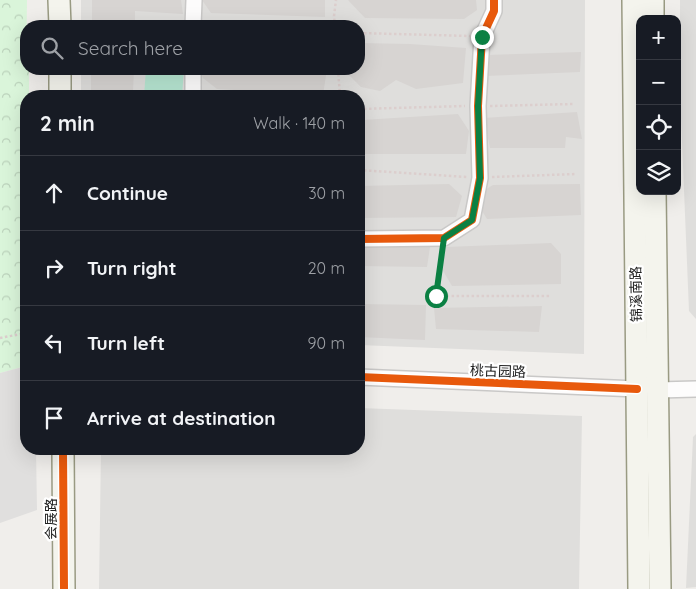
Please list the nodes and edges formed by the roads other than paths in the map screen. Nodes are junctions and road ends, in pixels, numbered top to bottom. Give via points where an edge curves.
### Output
1 (59, 0) edge
2 (194, 0) edge
3 (494, 0) edge
4 (632, 0) edge
5 (653, 0) edge
6 (653, 15) edge
7 (60, 20) edge
8 (193, 20) edge
9 (60, 75) edge
10 (193, 75) edge
11 (60, 90) edge
12 (193, 90) edge
13 (655, 195) edge
14 (365, 239) edge
15 (365, 377) edge
16 (647, 389) junction
17 (696, 389) edge
18 (63, 455) edge
19 (64, 589) edge
20 (639, 589) edge
21 (660, 589) edge

1 - 7 main road
2 - 8 street
3 - 14 street via 494,11 482,37 478,106 480,178 472,220 444,238
4 - 16 main road, 锦溪南路
5 - 6 main road
9 - 11 main road
10 - 12 street
13 - 16 main road, 锦溪南路
15 - 16 street, 桃古园路
16 - 17 street, 桃古园路
16 - 20 main road, 锦溪南路
16 - 21 main road, 锦溪南路
18 - 19 main road, 会展路

